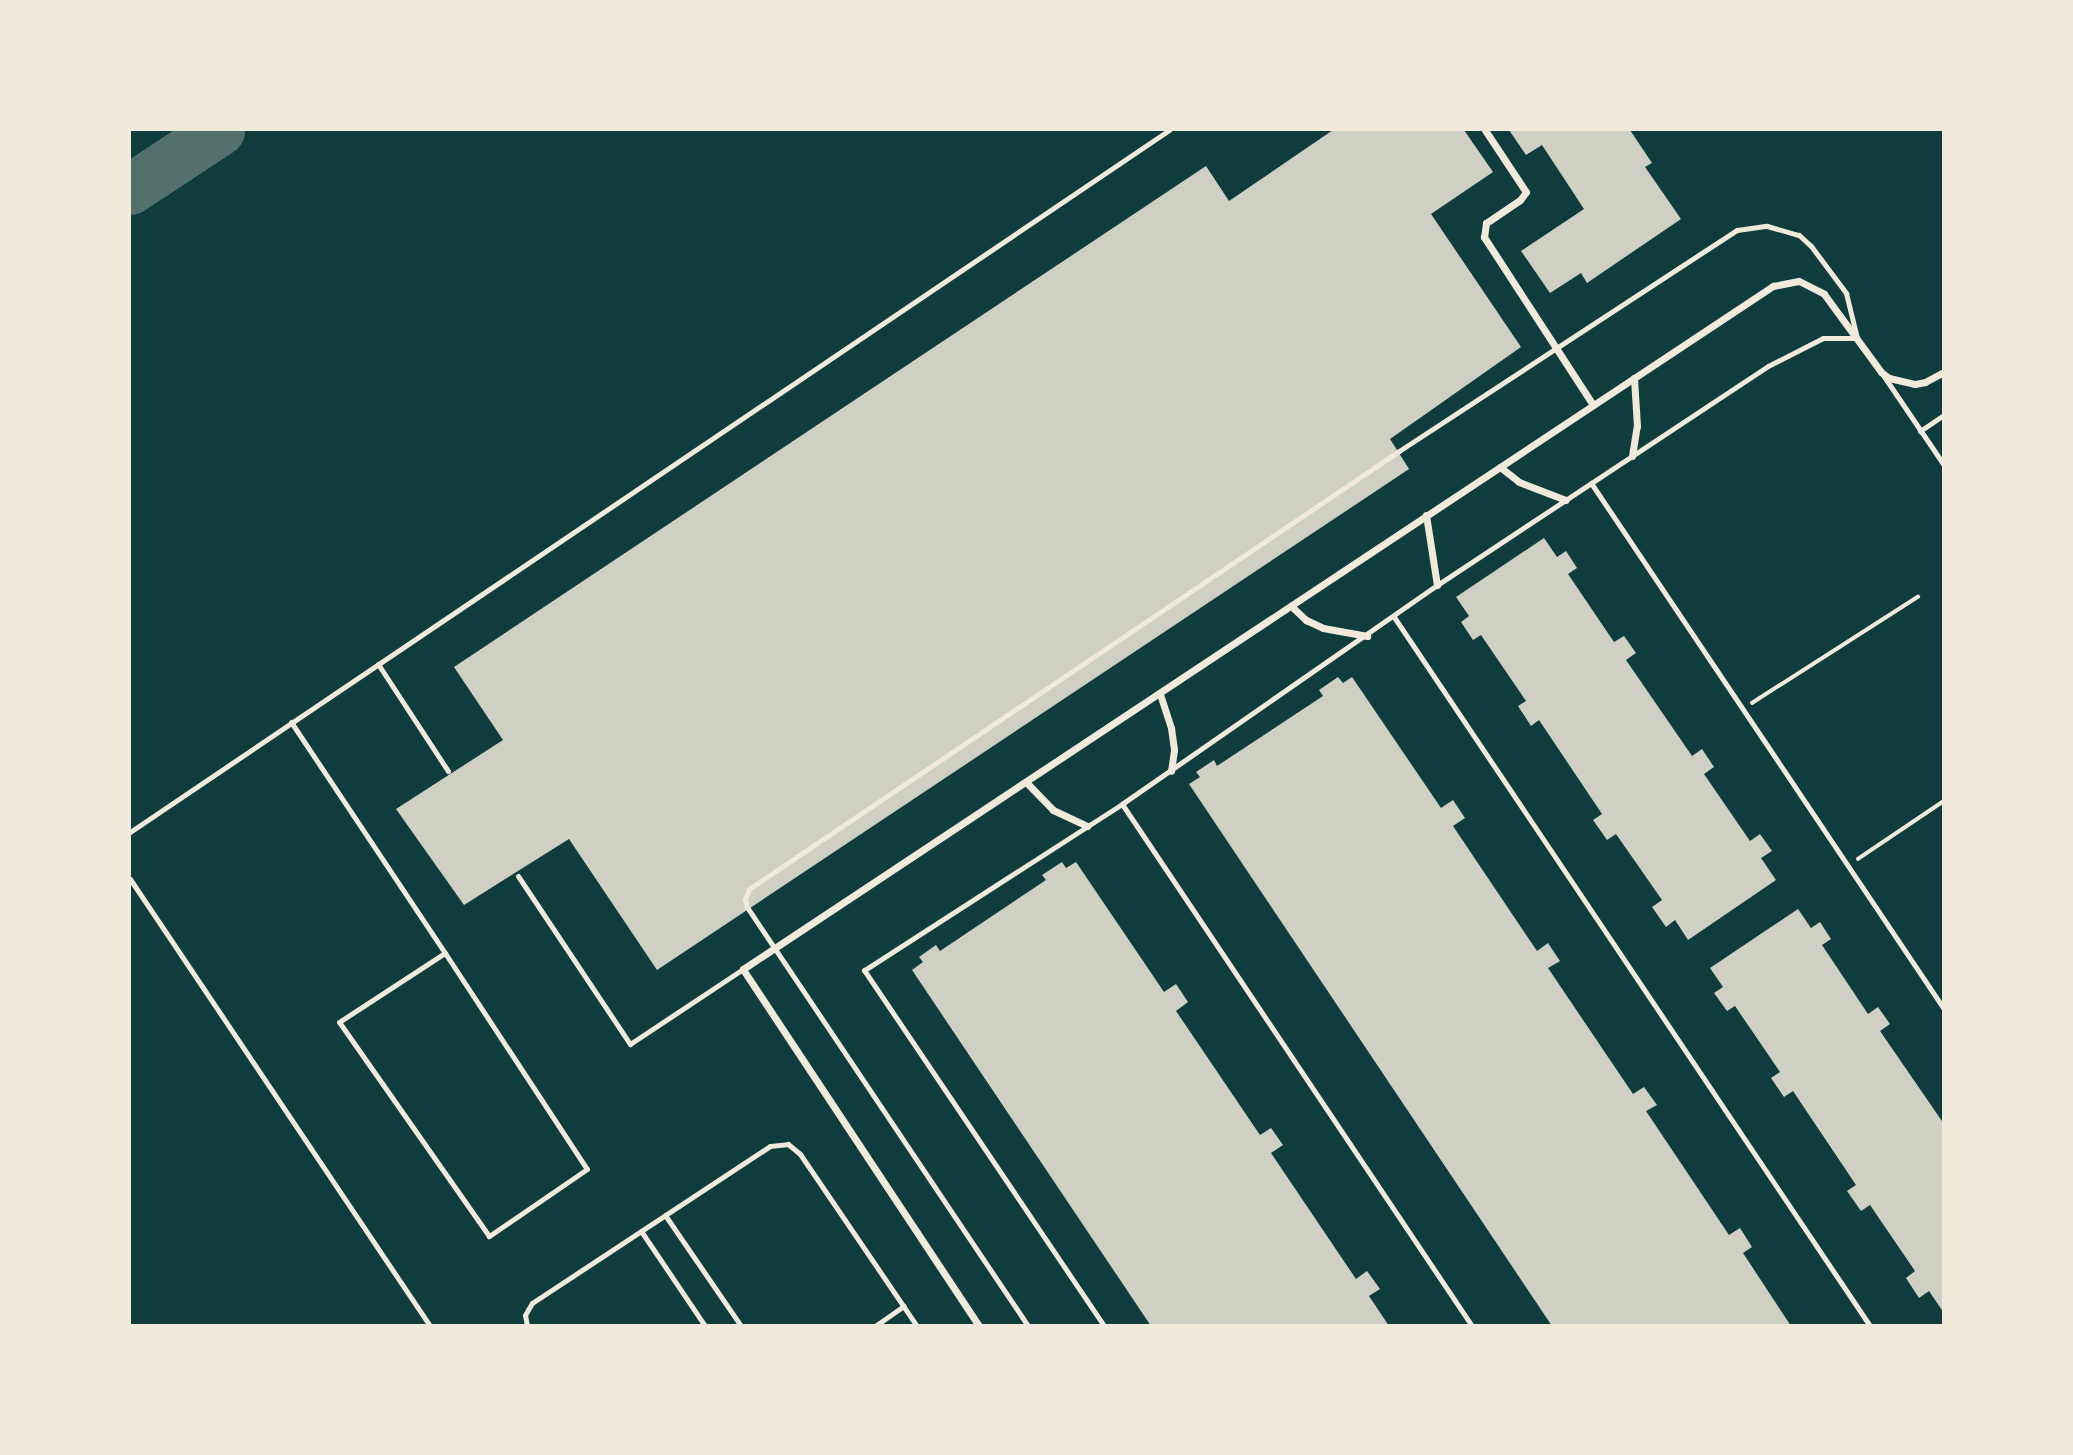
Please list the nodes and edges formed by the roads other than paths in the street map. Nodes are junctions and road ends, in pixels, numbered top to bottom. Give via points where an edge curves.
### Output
1 (1168, 130) edge
2 (1485, 130) edge
3 (1857, 338) junction
4 (1881, 372) junction
5 (1944, 372) edge
6 (1634, 378) junction
7 (1593, 405) junction
8 (1944, 415) edge
9 (1920, 431) junction
10 (1632, 456) junction
11 (1944, 465) edge
12 (1500, 467) junction
13 (1591, 483) junction
14 (1566, 500) junction
15 (1426, 515) junction
16 (1437, 585) junction
17 (1291, 606) junction
18 (1394, 617) junction
19 (1367, 635) junction
20 (378, 664) junction
21 (1160, 694) junction
22 (291, 722) junction
23 (448, 771) dead end
24 (1171, 771) junction
25 (1027, 783) junction
26 (1122, 804) junction
27 (1087, 826) junction
28 (130, 832) edge
29 (518, 876) dead end
30 (130, 879) edge
31 (445, 953) junction
32 (743, 969) junction
33 (1944, 1009) edge
34 (665, 1215) junction
35 (641, 1231) junction
36 (904, 1306) junction
37 (430, 1325) edge
38 (527, 1325) edge
39 (705, 1325) edge
40 (741, 1325) edge
41 (875, 1325) edge
42 (917, 1325) edge
43 (979, 1325) edge
44 (1028, 1325) edge
45 (1104, 1325) edge
46 (1472, 1325) edge
47 (1870, 1325) edge

1 - 20 lane
2 - 7 street via 1526,192 1486,223 1484,237
3 - 4 street
3 - 6 street via 1824,293 1799,281 1773,286
3 - 10 lane via 1835,336 1801,348
3 - 44 lane via 1846,293 1799,235 1767,226 1737,230 753,885 746,895 747,907
4 - 5 street via 1906,384 1926,382
4 - 9 lane
6 - 7 street
6 - 10 street via 1637,426
7 - 12 street
8 - 9 lane
9 - 11 lane
10 - 13 lane
12 - 14 street via 1519,482
12 - 15 street
13 - 14 lane
13 - 33 lane
14 - 16 lane
15 - 16 street
15 - 17 street
16 - 18 lane
17 - 19 street via 1323,628
17 - 21 street
18 - 19 lane
18 - 47 lane
19 - 24 lane
20 - 22 lane
20 - 23 lane
21 - 24 street via 1171,728
21 - 25 street
22 - 28 lane
22 - 31 lane
24 - 26 lane
25 - 27 street via 1053,810
25 - 32 street
26 - 27 lane
26 - 46 lane
27 - 45 lane via 864,970
29 - 32 lane via 630,1044
30 - 37 lane
31 - 31 lane via 587,1168 489,1236 339,1022
32 - 43 street
34 - 35 lane
34 - 36 lane via 770,1146 788,1144 800,1154
34 - 40 lane
35 - 38 lane via 532,1303 525,1315
35 - 39 lane
36 - 41 lane
36 - 42 lane

